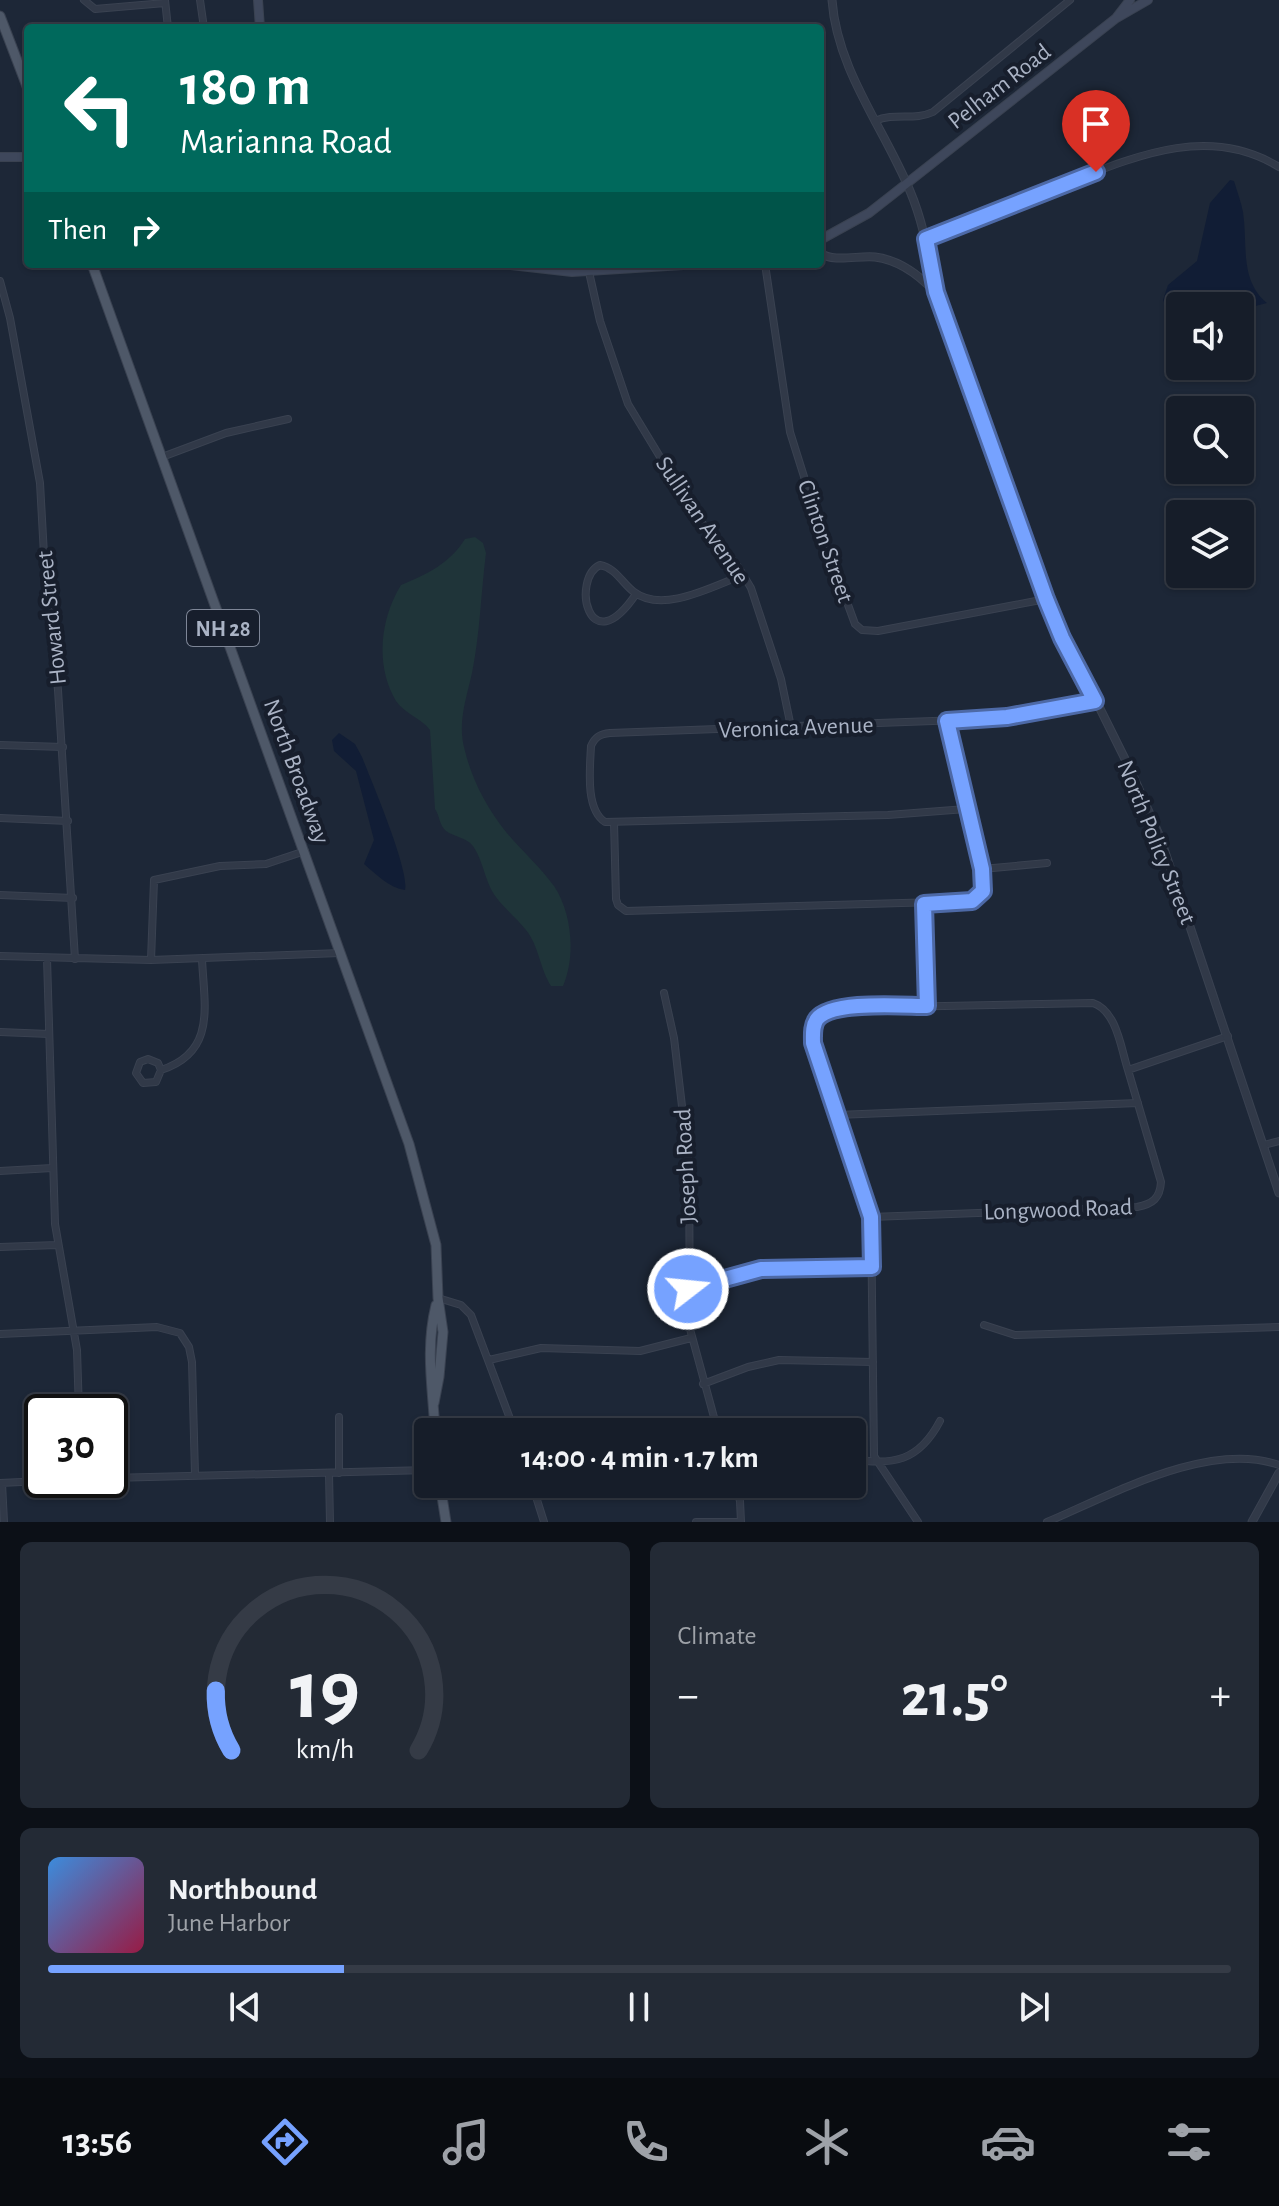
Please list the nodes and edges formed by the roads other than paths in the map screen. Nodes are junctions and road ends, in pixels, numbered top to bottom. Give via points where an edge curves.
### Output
1 (84, 0) edge
2 (200, 0) edge
3 (258, 0) edge
4 (832, 0) edge
5 (1070, 0) edge
6 (1130, 0) edge
7 (1148, 0) edge
8 (165, 2) edge
9 (0, 16) edge
10 (1115, 19) junction
11 (168, 24) edge
12 (203, 24) edge
13 (260, 24) edge
14 (24, 79) edge
15 (875, 121) junction
16 (0, 157) edge
17 (24, 157) edge
18 (1279, 167) edge
19 (907, 183) junction
20 (824, 238) edge
21 (926, 239) junction
22 (824, 255) edge
23 (93, 268) edge
24 (532, 268) edge
25 (644, 268) edge
26 (766, 268) edge
27 (589, 272) junction
28 (0, 281) edge
29 (936, 292) junction
30 (288, 419) dead end
31 (162, 457) junction
32 (743, 575) junction
33 (636, 594) junction
34 (1046, 599) junction
35 (1095, 701) junction
36 (947, 721) junction
37 (791, 727) junction
38 (0, 745) edge
39 (63, 747) junction
40 (966, 809) junction
41 (0, 818) edge
42 (68, 821) junction
43 (614, 822) junction
44 (305, 851) junction
45 (1047, 863) dead end
46 (982, 869) junction
47 (0, 895) edge
48 (73, 898) junction
49 (924, 904) junction
50 (342, 953) junction
51 (0, 956) edge
52 (47, 958) junction
53 (75, 959) junction
54 (202, 959) junction
55 (151, 960) junction
56 (664, 993) dead end
57 (927, 1006) junction
58 (0, 1032) edge
59 (49, 1034) junction
60 (1228, 1036) junction
61 (161, 1070) junction
62 (1128, 1070) junction
63 (1138, 1103) junction
64 (837, 1115) junction
65 (1279, 1141) edge
66 (1264, 1145) junction
67 (52, 1168) junction
68 (0, 1171) edge
69 (1279, 1193) edge
70 (871, 1217) junction
71 (57, 1245) junction
72 (0, 1247) edge
73 (872, 1267) junction
74 (688, 1289) junction
75 (438, 1298) junction
76 (984, 1325) dead end
77 (1279, 1327) edge
78 (74, 1330) junction
79 (0, 1334) edge
80 (691, 1338) junction
81 (489, 1360) junction
82 (873, 1362) junction
83 (703, 1384) junction
84 (78, 1394) edge
85 (339, 1417) dead end
86 (435, 1418) edge
87 (510, 1418) edge
88 (714, 1418) edge
89 (940, 1421) dead end
90 (866, 1461) edge
91 (877, 1463) junction
92 (1279, 1465) edge
93 (414, 1470) edge
94 (329, 1473) junction
95 (339, 1473) junction
96 (1279, 1473) edge
97 (195, 1475) junction
98 (128, 1477) edge
99 (24, 1482) edge
100 (1, 1483) edge
101 (442, 1498) edge
102 (536, 1498) edge
103 (739, 1498) edge
104 (4, 1522) edge
105 (330, 1522) edge
106 (446, 1522) edge
107 (544, 1522) edge
108 (696, 1522) edge
109 (741, 1522) edge
110 (918, 1522) edge
111 (1047, 1522) edge
112 (1252, 1522) edge

1 - 8 street via 95,9
2 - 12 street
3 - 13 main road
4 - 15 street, North Policy Street via 844,57
5 - 15 street via 933,112
6 - 10 main road, Pelham Road
7 - 10 main road, Pelham Road
8 - 11 street
9 - 14 main road
10 - 19 main road, Pelham Road
15 - 19 street, North Policy Street
16 - 17 main road
18 - 21 street via 1231,148 1161,149
19 - 20 main road, Pelham Road via 869,213
19 - 21 street, North Policy Street
21 - 29 street, North Policy Street
22 - 29 street via 892,261
23 - 31 main road, North Broadway / NH 28
24 - 27 main road
25 - 27 main road
26 - 34 street, Clinton Street via 790,432 855,624 878,631
27 - 32 street, Sullivan Avenue via 628,404 694,513
28 - 39 street, Howard Street via 38,467
29 - 34 street, North Policy Street
30 - 31 street via 226,433
31 - 44 main road, North Broadway / NH 28
32 - 33 street via 668,601
32 - 37 street, Sullivan Avenue via 781,679
33 - 33 street via 614,571 600,565 591,571 585,597 591,615 607,622 623,614
34 - 35 street, North Policy Street
35 - 36 street, Veronica Avenue via 1007,717
35 - 60 street, North Policy Street via 1155,822
36 - 37 street, Veronica Avenue
36 - 40 street
37 - 43 street, Veronica Avenue via 601,734 591,746 592,802 598,817
38 - 39 street
39 - 42 street, Howard Street
40 - 43 street
40 - 46 street
41 - 42 street
42 - 48 street, Howard Street
43 - 49 street via 616,899 626,911
44 - 50 main road, North Broadway / NH 28
44 - 55 street via 266,864 220,866 154,880
45 - 46 street
46 - 49 street via 983,891 977,899
47 - 48 street
48 - 53 street, Howard Street
49 - 57 street
50 - 54 street
50 - 75 main road, North Broadway / NH 28 via 426,1199 436,1245
51 - 52 street
52 - 53 street
52 - 59 street
53 - 55 street
54 - 55 street
54 - 61 street via 202,1035 184,1059
56 - 74 street, Joseph Road via 689,1166
57 - 62 street, Longwood Road via 1093,1003 1111,1019
57 - 64 street, Longwood Road via 838,1008 817,1020 813,1043
58 - 59 street
59 - 67 street
60 - 62 street
60 - 66 street, North Policy Street
61 - 61 street via 148,1059 140,1062 136,1073 148,1084 156,1082
62 - 63 street, Longwood Road
63 - 64 street
63 - 70 street, Longwood Road via 1161,1182 1152,1203
64 - 70 street
65 - 66 street
66 - 69 street, North Policy Street
67 - 68 street
67 - 71 street
70 - 73 street
71 - 72 street
71 - 78 street
73 - 74 street via 761,1269
73 - 82 street
74 - 80 street, Joseph Road
75 - 81 street via 468,1311
75 - 86 main road, North Broadway / NH 28 via 443,1332
76 - 77 street via 1015,1335
78 - 79 street
78 - 84 street
78 - 97 street via 165,1327 186,1339 192,1362
80 - 81 street via 640,1351 541,1348
80 - 83 street, Joseph Road
81 - 87 street
82 - 83 street via 779,1360
82 - 91 street
83 - 88 street, Joseph Road
85 - 95 street
89 - 91 street via 910,1454
90 - 91 street
91 - 110 street
92 - 111 street via 1238,1458 1190,1465
93 - 95 street
94 - 95 street
94 - 97 street
94 - 105 street
96 - 112 street
97 - 98 street
99 - 100 street
100 - 104 street
101 - 106 main road
102 - 107 street
103 - 109 street
108 - 109 street

